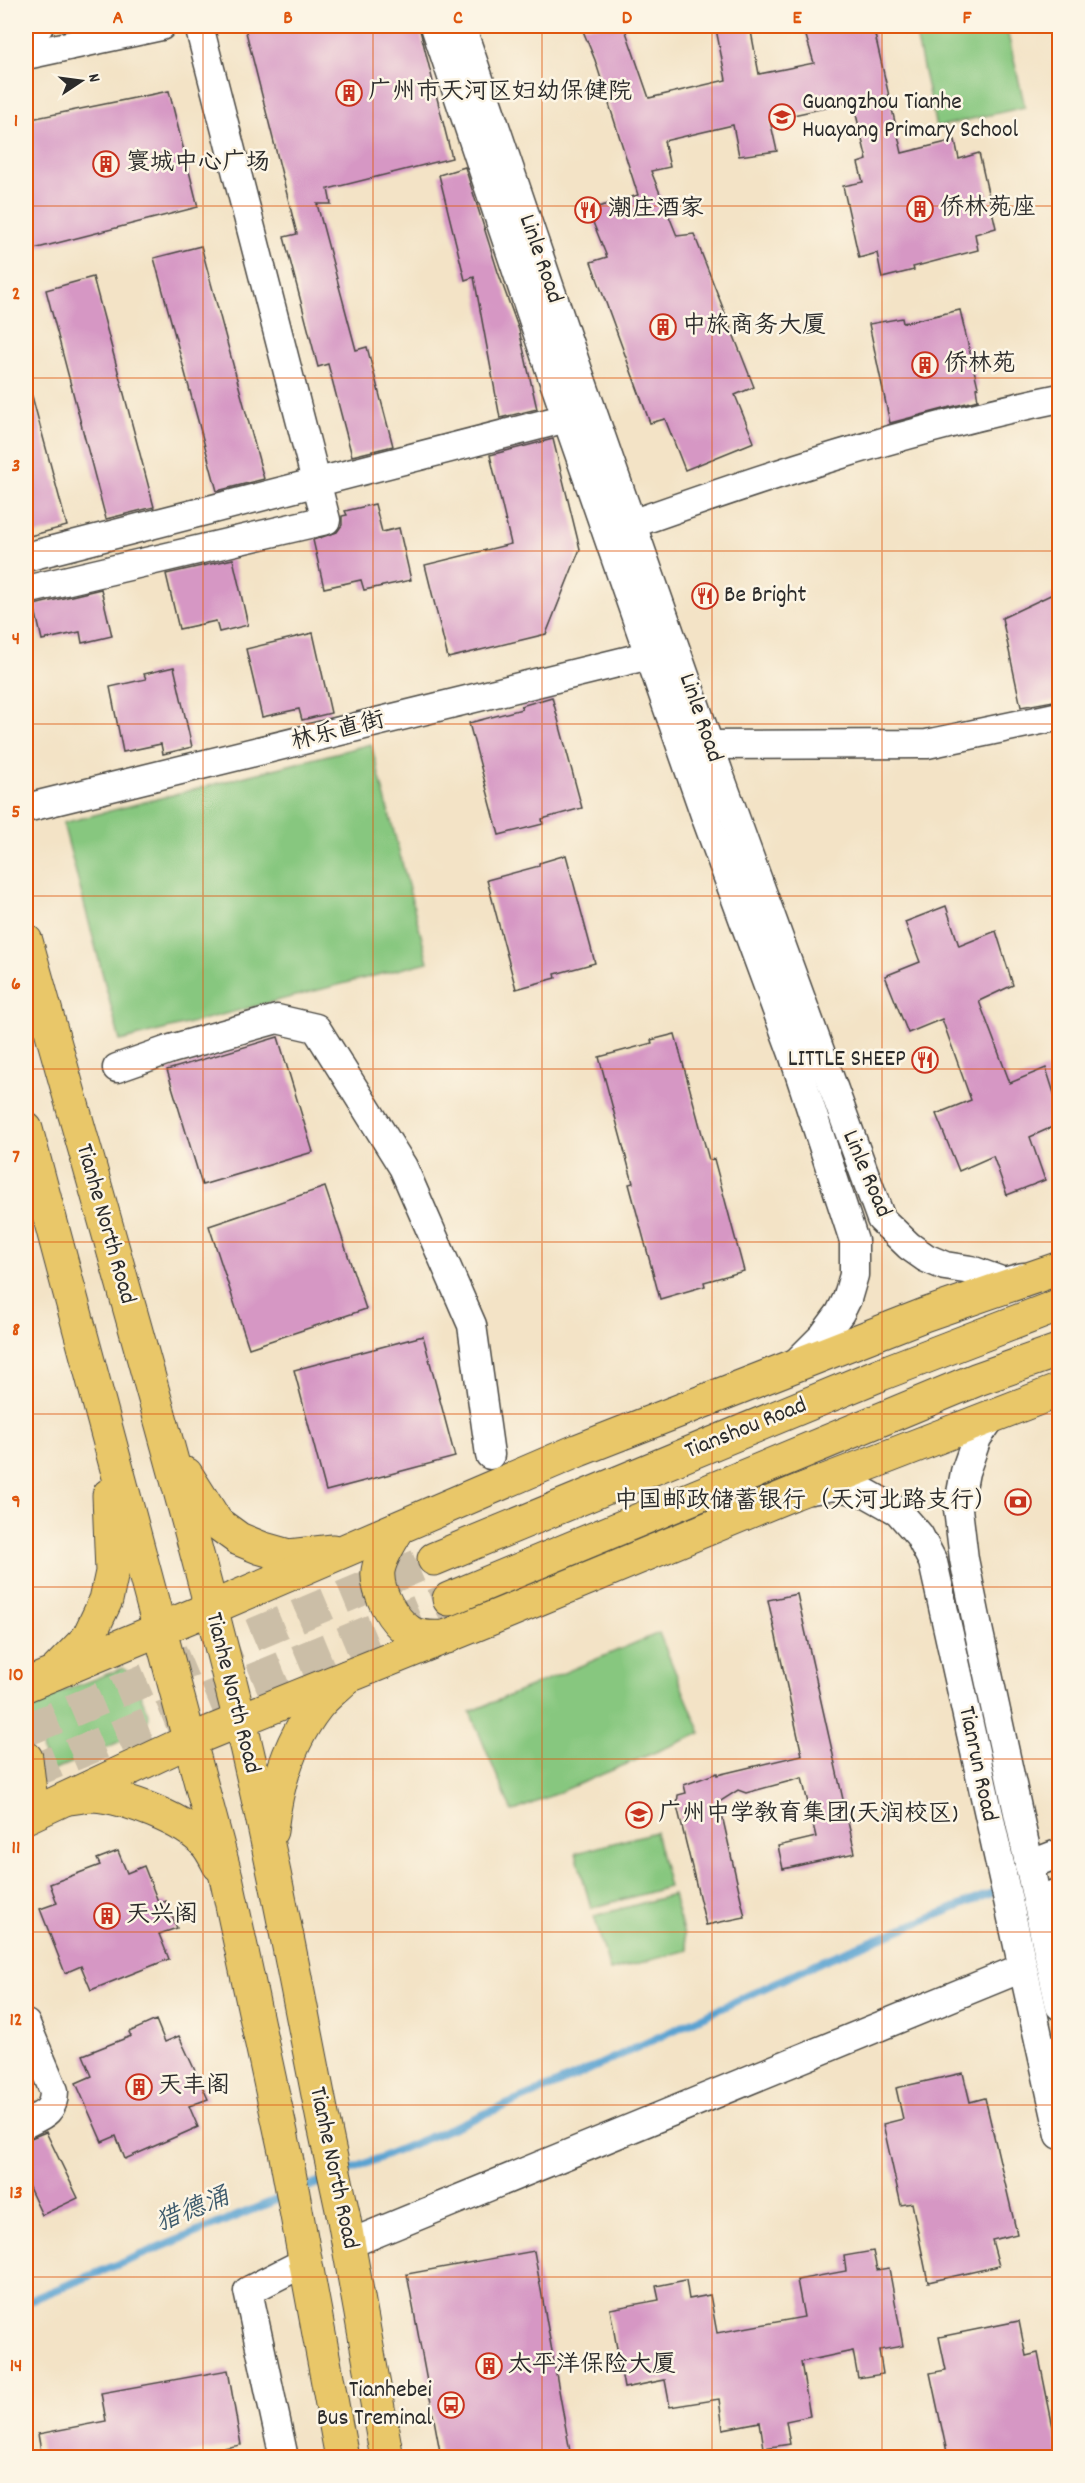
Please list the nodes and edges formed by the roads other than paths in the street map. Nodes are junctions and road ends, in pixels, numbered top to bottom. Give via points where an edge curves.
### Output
1 (39, 26) edge
2 (161, 26) edge
3 (199, 26) edge
4 (435, 26) edge
5 (461, 26) edge
6 (26, 28) edge
7 (26, 55) edge
8 (1059, 398) edge
9 (567, 418) junction
10 (620, 529) junction
11 (26, 557) edge
12 (26, 590) edge
13 (650, 655) junction
14 (1059, 716) edge
15 (695, 745) junction
16 (26, 808) edge
17 (26, 941) edge
18 (117, 1068) dead end
19 (26, 1129) edge
20 (1059, 1267) edge
21 (1059, 1305) edge
22 (1059, 1350) edge
23 (789, 1370) junction
24 (1059, 1389) edge
25 (994, 1414) junction
26 (162, 1420) junction
27 (104, 1425) junction
28 (490, 1455) dead end
29 (794, 1492) junction
30 (398, 1528) junction
31 (434, 1559) tunnel mouth
32 (449, 1599) tunnel mouth
33 (211, 1608) junction
34 (160, 1630) junction
35 (447, 1637) junction
36 (347, 1677) junction
37 (40, 1679) edge
38 (240, 1720) junction
39 (191, 1740) junction
40 (26, 1758) edge
41 (70, 1798) junction
42 (26, 1805) edge
43 (26, 1817) edge
44 (269, 1850) junction
45 (1059, 1853) edge
46 (226, 1877) junction
47 (1040, 1887) edge
48 (1022, 1968) junction
49 (1059, 2006) edge
50 (26, 2024) edge
51 (26, 2123) edge
52 (1059, 2135) edge
53 (346, 2229) junction
54 (307, 2261) junction
55 (284, 2457) edge
56 (342, 2457) edge
57 (387, 2457) edge

1 - 6 street
2 - 7 street
3 - 12 street via 326,519
4 - 9 street, Linle Road
5 - 10 street, Linle Road
8 - 10 street via 804,464
9 - 10 street, Linle Road
9 - 11 street
10 - 13 street, Linle Road
10 - 15 street, Linle Road
13 - 15 street, Linle Road
13 - 16 street, 林乐直街
14 - 15 street via 927,744
15 - 20 street, Linle Road via 881,1220 926,1258 1004,1282
15 - 23 street, Linle Road via 854,1241 854,1275 840,1312 823,1336
17 - 26 main road, Tianhe North Road
18 - 28 street via 277,1019 316,1028 403,1167 472,1325
19 - 27 main road, Tianhe North Road
20 - 23 main road via 924,1315
21 - 31 main road, Tianshou Road via 881,1374
22 - 32 main road, Tianshou Road via 968,1383
23 - 30 main road via 579,1450
24 - 25 main road
25 - 29 main road
25 - 47 street, Tianrun Road via 977,1438 964,1472 958,1509 978,1628
26 - 30 main road via 201,1499 217,1523 239,1539 289,1556 330,1552
26 - 33 main road, Tianhe North Road
27 - 34 main road, Tianhe North Road
27 - 37 main road via 112,1532 112,1572 106,1600 88,1638
29 - 35 main road
29 - 48 street, Tianrun Road via 834,1486 866,1493 898,1511 919,1535 933,1562
30 - 33 main road
30 - 35 main road via 378,1570 384,1601 409,1632 421,1637
33 - 34 main road
33 - 38 main road, Tianhe North Road
34 - 37 main road
34 - 39 main road, Tianhe North Road
35 - 36 main road
36 - 38 main road
36 - 44 main road via 317,1706 291,1748 275,1797
38 - 39 main road
38 - 44 main road, Tianhe North Road
39 - 41 main road
39 - 46 main road, Tianhe North Road
40 - 42 main road via 30,1792
41 - 43 main road
41 - 46 main road via 110,1798 135,1804 173,1822 206,1844
44 - 53 main road, Tianhe North Road, bridge
45 - 47 street
46 - 54 main road, Tianhe North Road
47 - 49 street, Tianrun Road
48 - 52 street, Tianrun Road
48 - 53 street
50 - 51 street via 54,2091 54,2101 45,2114
53 - 57 main road, Tianhe North Road
54 - 55 street via 248,2291
54 - 56 main road, Tianhe North Road

